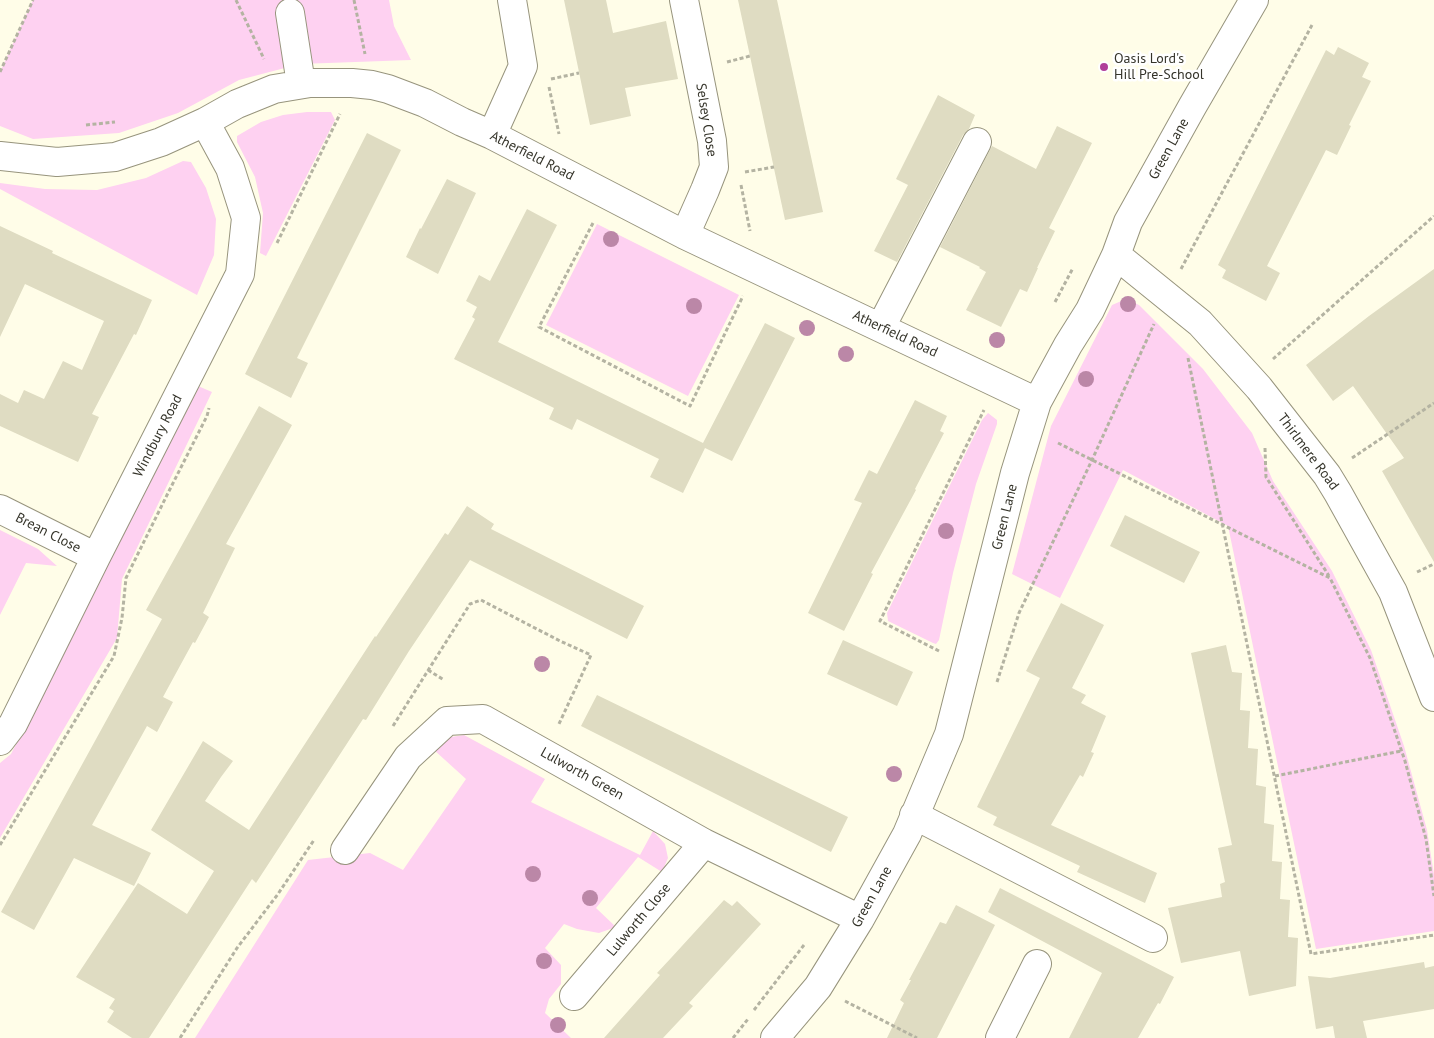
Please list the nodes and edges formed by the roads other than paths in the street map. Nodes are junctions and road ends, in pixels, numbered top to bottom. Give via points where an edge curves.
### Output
1 (512, 0) edge
2 (684, 0) edge
3 (1254, 0) edge
4 (290, 13) dead end
5 (301, 84) junction
6 (204, 122) junction
7 (492, 135) junction
8 (976, 142) dead end
9 (0, 156) edge
10 (685, 235) junction
11 (1116, 255) junction
12 (881, 327) junction
13 (1037, 402) junction
14 (0, 509) edge
15 (96, 556) junction
16 (1434, 697) edge
17 (0, 741) edge
18 (914, 815) junction
19 (704, 844) junction
20 (345, 850) dead end
21 (860, 919) junction
22 (1153, 938) dead end
23 (1037, 964) dead end
24 (574, 996) dead end
25 (775, 1038) edge
26 (1000, 1038) edge

1 - 7 street via 523,66
2 - 10 street, Selsey Close via 712,141 714,167
3 - 11 street, Green Lane via 1128,222
4 - 5 street
5 - 6 street, Atherfield Road via 274,89
5 - 7 street, Atherfield Road via 352,83 388,89 425,102
6 - 9 street, Atherfield Road via 161,142 115,157 57,162
6 - 15 street, Windbury Road via 230,168 246,218 240,274
7 - 10 street, Atherfield Road
8 - 12 street
10 - 12 street, Atherfield Road
11 - 13 street, Green Lane via 1090,310
11 - 16 street, Thirlmere Road via 1200,324 1259,388 1326,475 1393,592
12 - 13 street, Atherfield Road
13 - 18 street, Green Lane via 1015,473 950,734
14 - 15 street, Brean Close
15 - 17 street, Windbury Road via 13,724
18 - 21 street, Green Lane via 907,834
18 - 22 street
19 - 20 street, Lulworth Green via 483,719 448,721 408,757
19 - 21 street, Lulworth Green
19 - 24 street, Lulworth Close
21 - 25 street, Green Lane via 818,987
23 - 26 street

